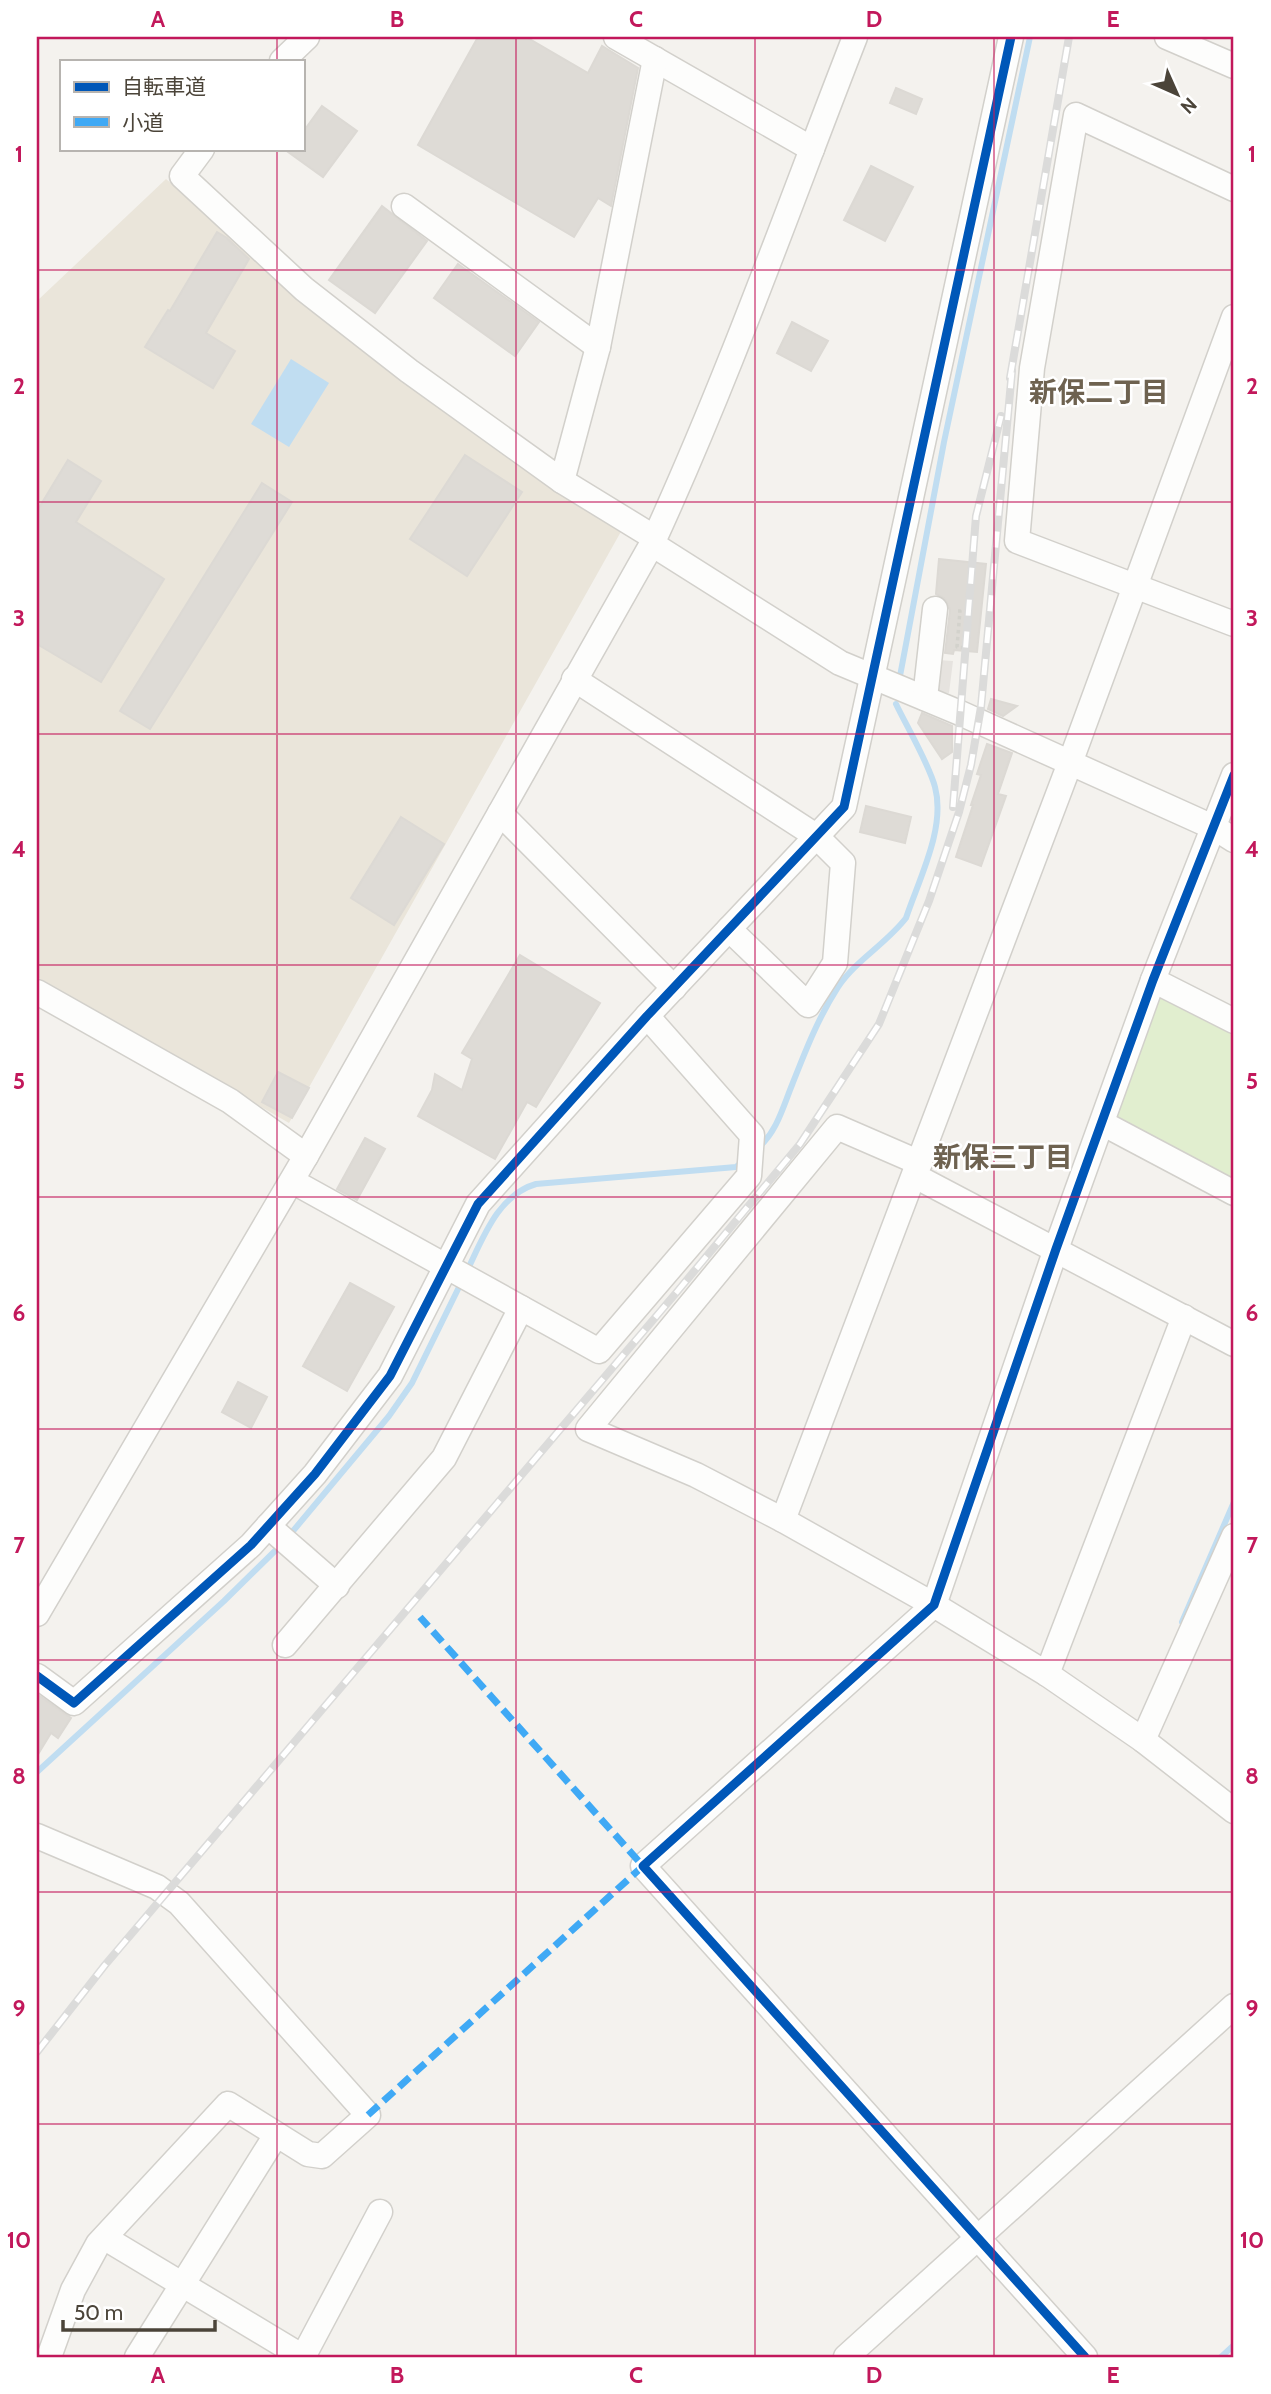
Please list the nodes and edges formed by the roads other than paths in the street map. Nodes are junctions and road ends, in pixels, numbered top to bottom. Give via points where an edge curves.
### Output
1 (307, 37) edge
2 (616, 37) edge
3 (855, 37) edge
4 (1011, 37) edge
5 (1167, 37) edge
6 (655, 59) junction
7 (283, 60) edge
8 (1234, 66) edge
9 (812, 149) junction
10 (201, 150) edge
11 (1234, 189) edge
12 (404, 206) dead end
13 (1234, 317) edge
14 (598, 347) junction
15 (1226, 366) edge
16 (562, 481) junction
17 (654, 541) junction
18 (1136, 585) junction
19 (946, 610) road end
20 (1232, 617) edge
21 (872, 677) junction
22 (574, 679) junction
23 (925, 698) junction
24 (1070, 763) junction
25 (1234, 775) edge
26 (500, 813) junction
27 (1224, 834) edge
28 (816, 836) junction
29 (729, 929) junction
30 (1153, 980) junction
31 (674, 988) junction
32 (37, 992) edge
33 (648, 1016) junction
34 (1234, 1021) edge
35 (1102, 1123) junction
36 (306, 1156) junction
37 (918, 1169) junction
38 (292, 1181) junction
39 (1234, 1193) edge
40 (1056, 1250) junction
41 (446, 1267) junction
42 (521, 1308) junction
43 (1184, 1317) junction
44 (1234, 1344) edge
45 (783, 1520) junction
46 (268, 1526) junction
47 (1234, 1536) edge
48 (337, 1586) junction
49 (934, 1605) junction
50 (37, 1614) edge
51 (285, 1645) dead end
52 (1047, 1674) junction
53 (37, 1676) edge
54 (1143, 1740) junction
55 (1234, 1811) edge
56 (37, 1836) edge
57 (1234, 2006) edge
58 (276, 2135) junction
59 (380, 2212) dead end
60 (105, 2238) junction
61 (978, 2239) junction
62 (183, 2284) junction
63 (49, 2357) edge
64 (137, 2357) edge
65 (846, 2357) edge
66 (1085, 2357) edge

1 - 7 street
2 - 6 street
3 - 9 street
4 - 21 street
5 - 8 street
6 - 9 street
6 - 14 street
9 - 17 street via 706,422
10 - 16 street via 182,176 304,289
11 - 18 street via 1076,115 1032,368 1017,541
12 - 14 street
13 - 15 street
14 - 16 street
15 - 18 street
16 - 17 street
17 - 21 street via 840,663
17 - 22 street
18 - 20 street
18 - 24 street
19 - 23 street
21 - 23 street
21 - 28 street via 844,807
22 - 26 street
22 - 28 street
23 - 24 street
24 - 27 street
24 - 37 street
25 - 27 street
26 - 31 street
26 - 36 street
27 - 30 street
28 - 29 street
28 - 29 street via 843,863 835,963 808,1005
29 - 31 street
30 - 34 street
30 - 35 street
31 - 33 street
32 - 36 street via 230,1101
33 - 41 street via 478,1204
33 - 42 street via 752,1135 748,1176 599,1351
35 - 39 street
35 - 40 street
36 - 38 street
37 - 40 street
37 - 45 street
37 - 45 street via 837,1127 588,1429 696,1475
38 - 41 street
38 - 50 street
40 - 43 street
40 - 49 street
41 - 42 street
41 - 46 street via 390,1376 315,1474
42 - 48 street via 444,1458
43 - 44 street
43 - 52 street
45 - 49 street
46 - 48 street
46 - 53 street via 74,1703
47 - 54 street
48 - 51 street
49 - 52 street
49 - 61 street via 643,1866
52 - 54 street
54 - 55 street
56 - 58 street via 157,1887 179,1903 368,2115 322,2156 309,2154
57 - 61 street
58 - 60 street via 228,2104
58 - 62 street
59 - 62 street via 303,2357
60 - 62 street
60 - 63 street via 73,2290
61 - 65 street
61 - 66 street
62 - 64 street

